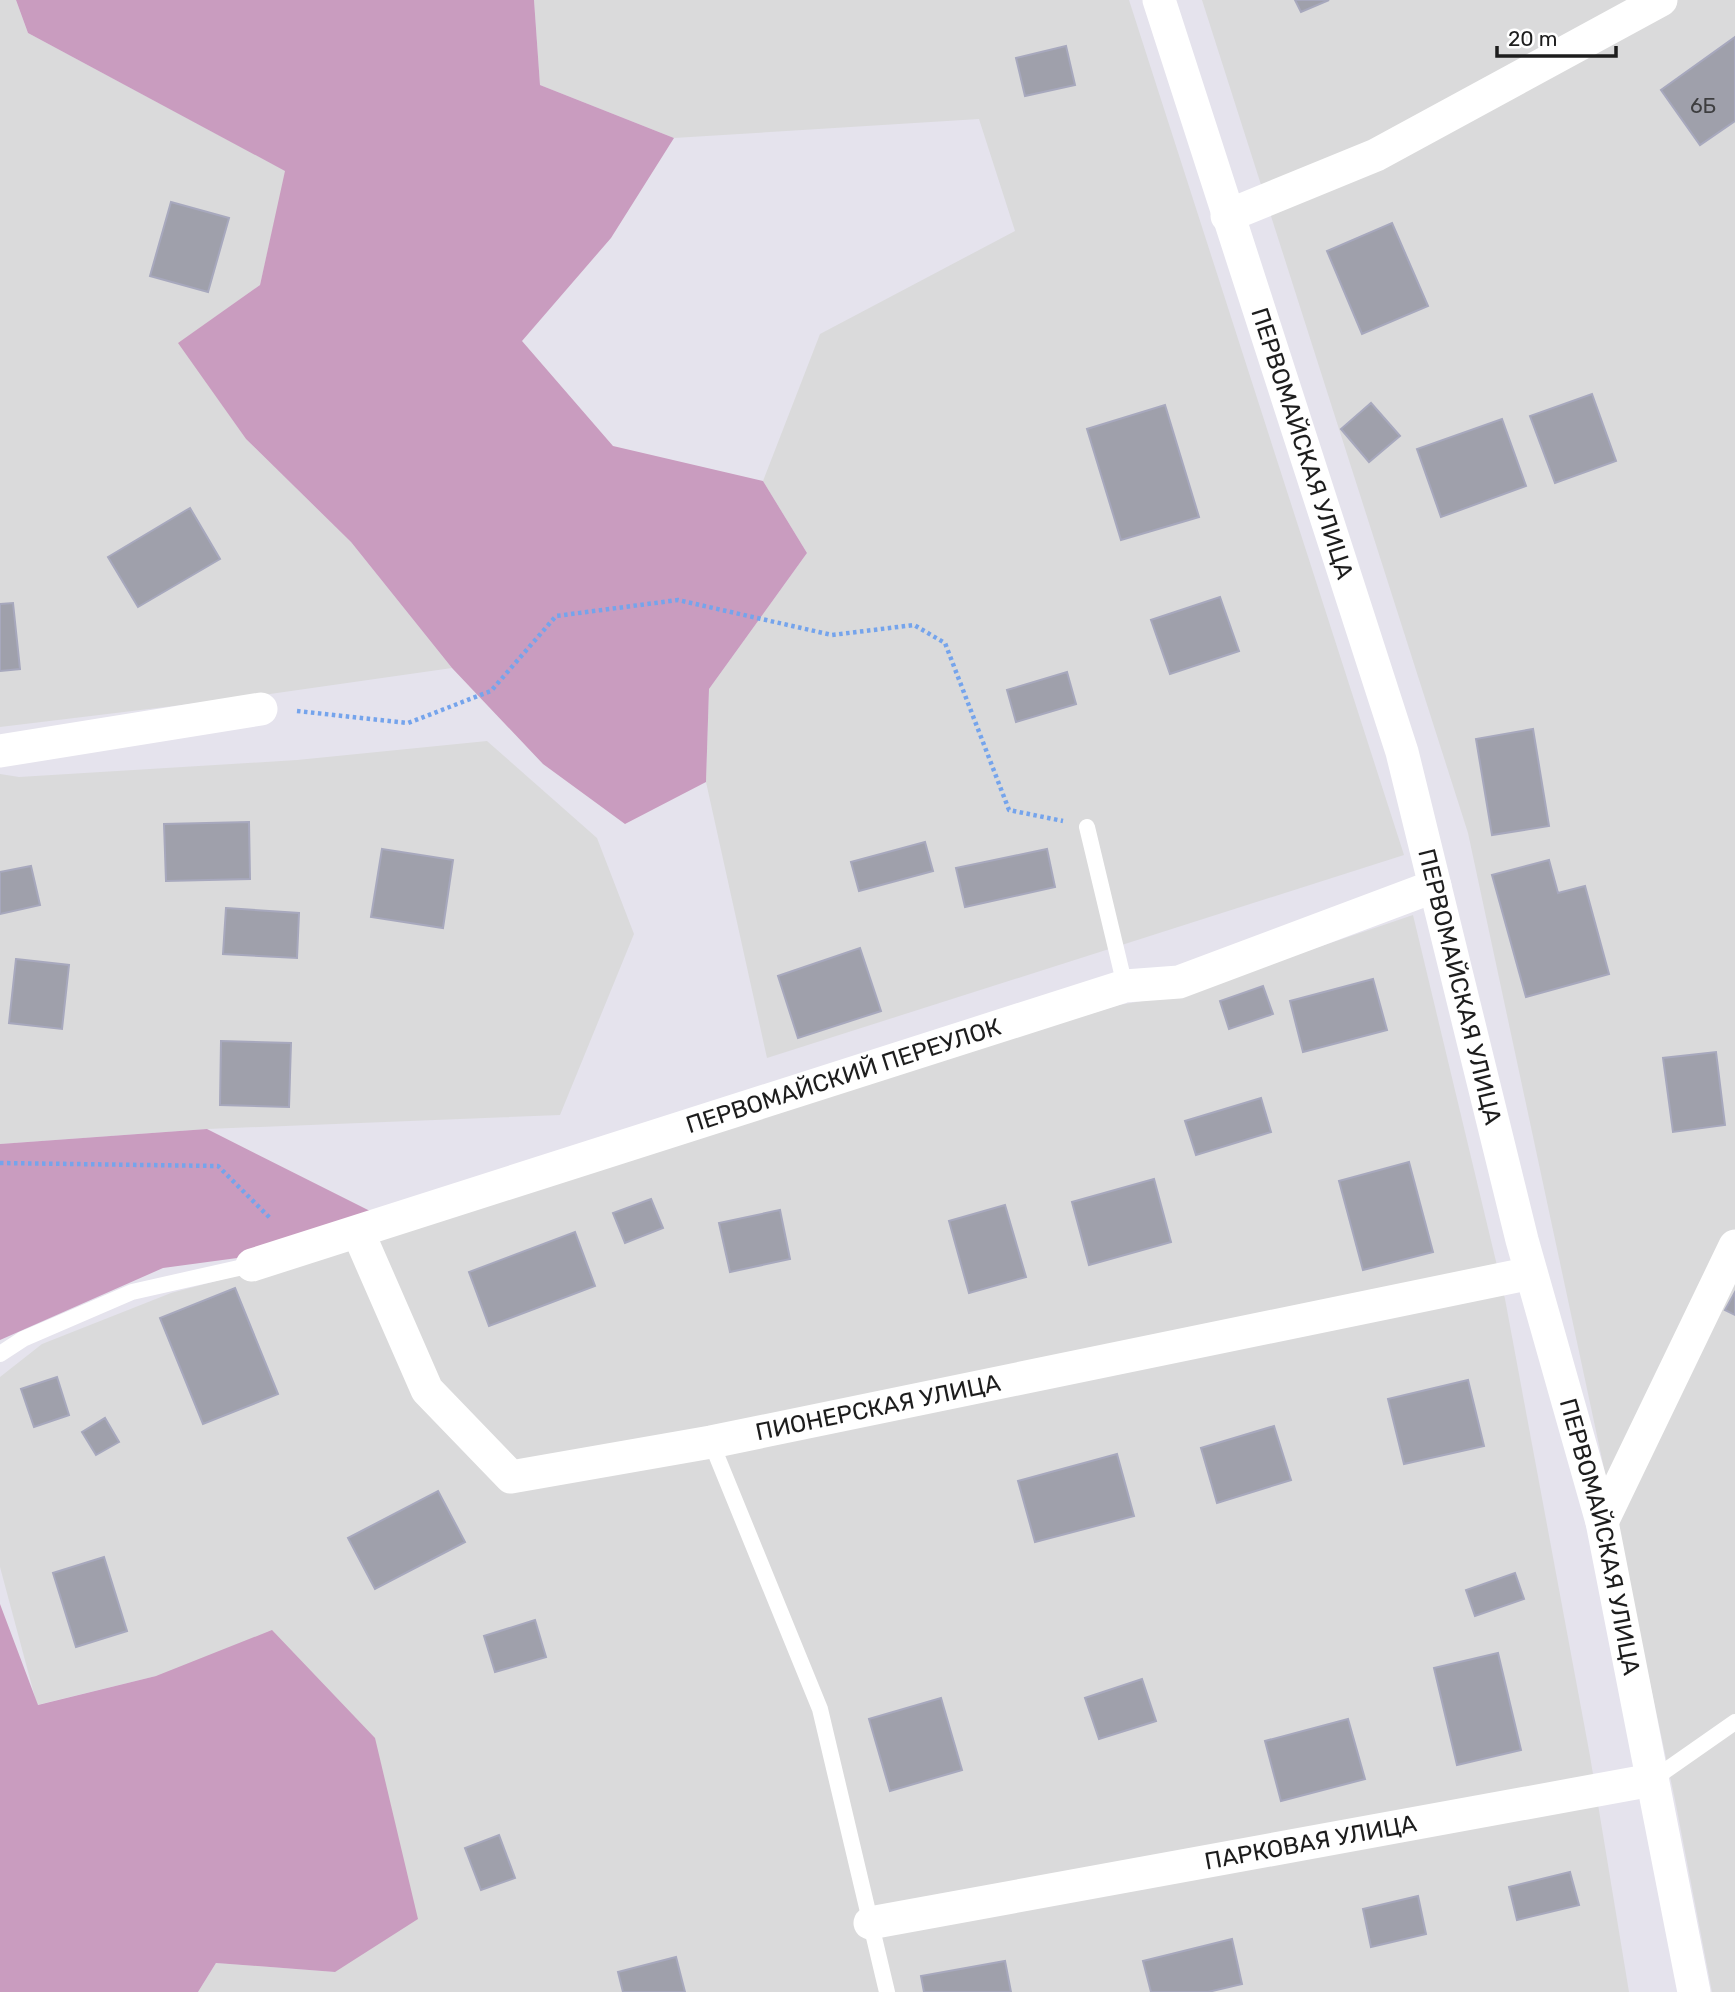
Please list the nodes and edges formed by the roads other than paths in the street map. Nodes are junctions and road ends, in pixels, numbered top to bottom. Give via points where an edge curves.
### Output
1 (1159, 0) edge
2 (1661, 0) edge
3 (1227, 216) junction
4 (261, 709) road end
5 (0, 751) edge
6 (1087, 827) road end
7 (1435, 886) junction
8 (1125, 986) junction
9 (358, 1232) junction
10 (1735, 1246) edge
11 (252, 1265) joint
12 (1531, 1273) junction
13 (0, 1354) edge
14 (711, 1441) junction
15 (1602, 1522) junction
16 (1735, 1722) edge
17 (1652, 1780) junction
18 (870, 1923) junction
19 (887, 1992) edge
20 (1694, 1992) edge

1 - 3 street, ПЕРВОМАЙСКАЯ УЛИЦА
2 - 3 street via 1376,155
3 - 7 street, ПЕРВОМАЙСКАЯ УЛИЦА via 1402,752
4 - 5 street
6 - 8 lane
7 - 8 street, ПЕРВОМАЙСКИЙ ПЕРЕУЛОК via 1179,982
7 - 12 street, ПЕРВОМАЙСКАЯ УЛИЦА
8 - 9 street, ПЕРВОМАЙСКИЙ ПЕРЕУЛОК
9 - 11 street, ПЕРВОМАЙСКИЙ ПЕРЕУЛОК
9 - 14 street, ПИОНЕРСКАЯ УЛИЦА via 427,1390 511,1477
10 - 15 street
11 - 13 lane via 132,1292 23,1339
12 - 14 street, ПИОНЕРСКАЯ УЛИЦА
12 - 15 street, ПЕРВОМАЙСКАЯ УЛИЦА
14 - 18 lane via 820,1709
15 - 17 street, ПЕРВОМАЙСКАЯ УЛИЦА
16 - 17 lane, ПАРКОВАЯ УЛИЦА
17 - 18 street, ПАРКОВАЯ УЛИЦА
17 - 20 street, ПЕРВОМАЙСКАЯ УЛИЦА
18 - 19 lane

